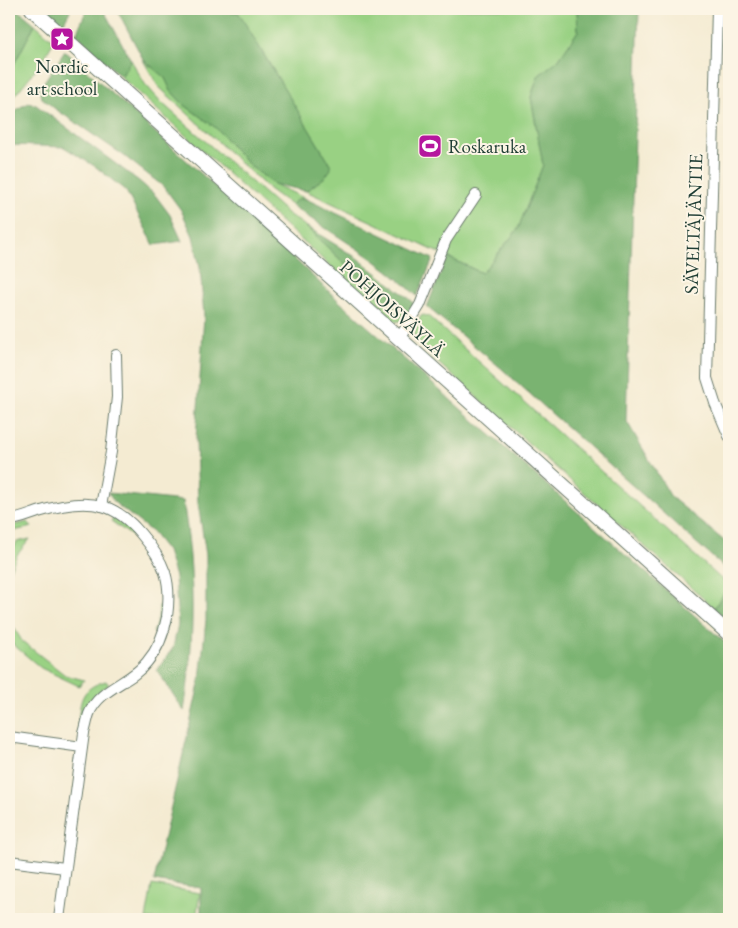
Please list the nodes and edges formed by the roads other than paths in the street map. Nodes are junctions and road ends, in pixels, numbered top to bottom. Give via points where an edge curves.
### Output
1 (32, 9) edge
2 (717, 9) edge
3 (476, 195) dead end
4 (399, 339) junction
5 (116, 355) dead end
6 (729, 436) edge
7 (102, 506) junction
8 (9, 520) edge
9 (729, 634) edge
10 (9, 737) edge
11 (82, 747) junction
12 (9, 861) edge
13 (64, 868) junction
14 (58, 919) edge

1 - 4 main road, POHJOISVÄYLÄ
2 - 6 street, SÄVELTÄJÄNTIE via 708,378
3 - 4 street via 446,240 420,305
4 - 9 main road, POHJOISVÄYLÄ
5 - 7 street via 117,397
7 - 8 street via 68,505
7 - 11 street via 130,522 150,544 165,572 169,602 165,629 153,654 138,673 111,688 98,700 89,715
10 - 11 street
11 - 13 street
12 - 13 street
13 - 14 street

